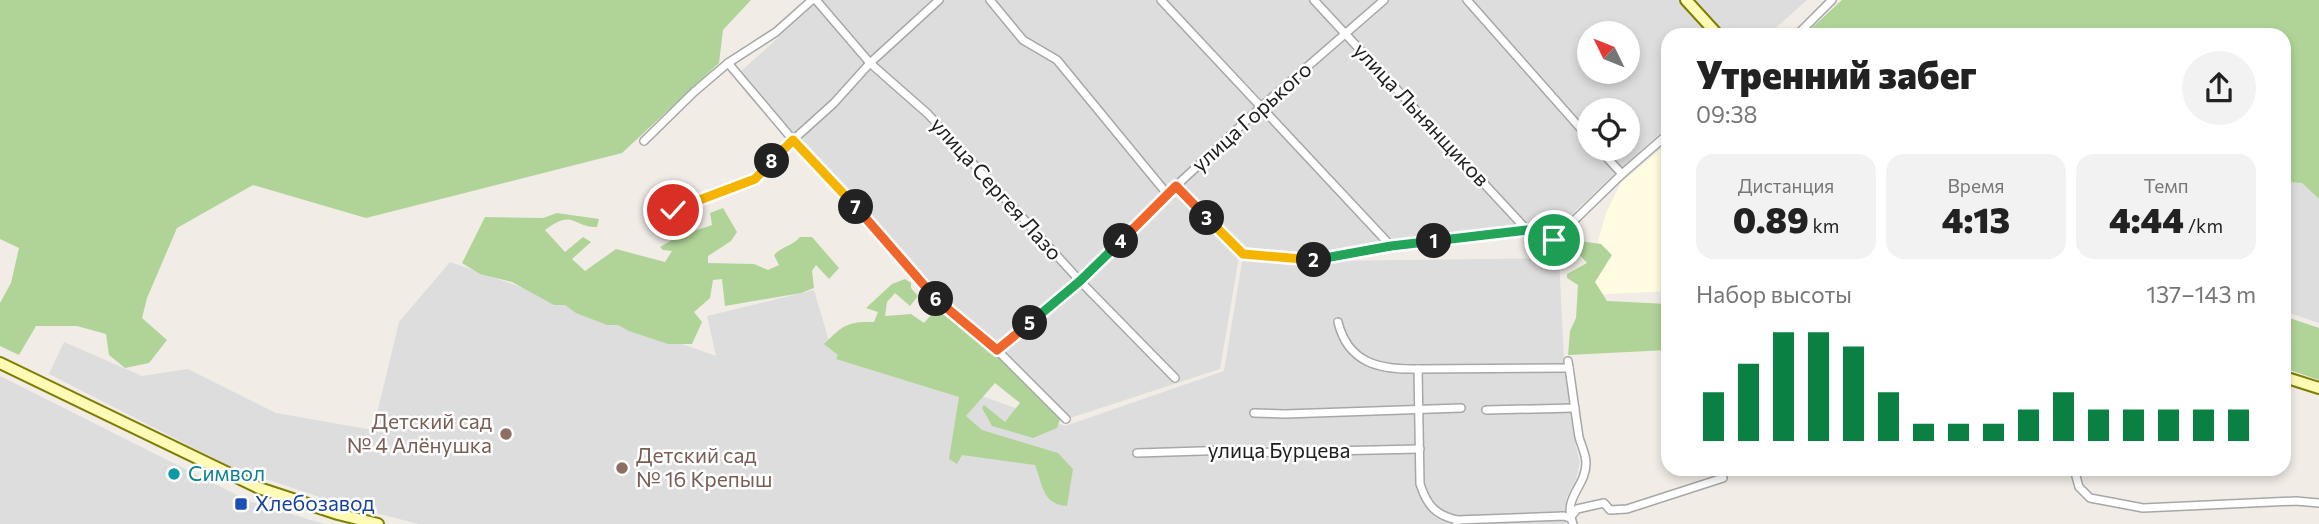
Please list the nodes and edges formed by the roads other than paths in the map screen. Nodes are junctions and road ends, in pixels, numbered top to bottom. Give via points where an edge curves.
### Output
1 (814, 0) edge
2 (939, 0) edge
3 (990, 0) edge
4 (1161, 0) edge
5 (1314, 0) edge
6 (1384, 0) edge
7 (1466, 0) edge
8 (1686, 0) edge
9 (1832, 0) edge
10 (1712, 28) edge
11 (1804, 28) edge
12 (1346, 34) junction
13 (728, 63) junction
14 (870, 63) junction
15 (1262, 106) junction
16 (1577, 125) edge
17 (793, 140) junction
18 (1661, 140) edge
19 (644, 141) dead end
20 (1610, 161) edge
21 (1622, 174) junction
22 (1176, 186) junction
23 (1168, 195) junction
24 (673, 210) dead end
25 (1527, 230) junction
26 (1391, 246) junction
27 (1080, 281) junction
28 (1338, 322) dead end
29 (997, 350) junction
30 (0, 363) edge
31 (1418, 369) junction
32 (1175, 378) dead end
33 (2291, 379) edge
34 (2319, 388) edge
35 (1461, 408) dead end
36 (1575, 408) junction
37 (1418, 409) junction
38 (1486, 410) dead end
39 (1254, 413) dead end
40 (1066, 419) dead end
41 (1420, 450) junction
42 (1137, 453) dead end
43 (2076, 476) edge
44 (1723, 478) dead end
45 (2319, 503) edge
46 (1571, 521) edge
47 (1457, 522) edge
48 (378, 524) edge

1 - 13 street
1 - 14 street, улица Сергея Лазо
2 - 14 street
3 - 23 street via 1023,40 1057,60
4 - 15 street
5 - 12 street, улица Льнянщиков
6 - 12 street, улица Горького
7 - 16 street
8 - 10 street
9 - 11 street
12 - 15 street, улица Горького
12 - 25 street, улица Льнянщиков
13 - 17 street
13 - 19 street
14 - 17 street
14 - 27 street, улица Сергея Лазо via 928,114
15 - 22 street, улица Горького
15 - 26 street
17 - 24 street via 755,179
17 - 29 street via 940,304
18 - 21 street
20 - 21 street
21 - 25 street via 1554,240
22 - 23 street, улица Горького
22 - 26 street via 1243,254 1315,260
23 - 27 street, улица Горького
25 - 26 street
27 - 29 street, улица Горького
27 - 32 street, улица Сергея Лазо
28 - 31 street via 1342,339 1360,359 1387,368
29 - 40 street
30 - 48 street via 259,488
31 - 36 street via 1569,364
31 - 37 street
33 - 34 street
35 - 37 street, улица Бурцева
36 - 38 street
36 - 46 street via 1586,462 1570,501
37 - 39 street, улица Бурцева
37 - 41 street
41 - 42 street, улица Бурцева
41 - 47 street via 1425,500 1436,513
43 - 45 street via 2090,498 2143,508
44 - 46 street via 1627,509 1610,510 1604,503 1577,509
46 - 47 street via 1564,516

